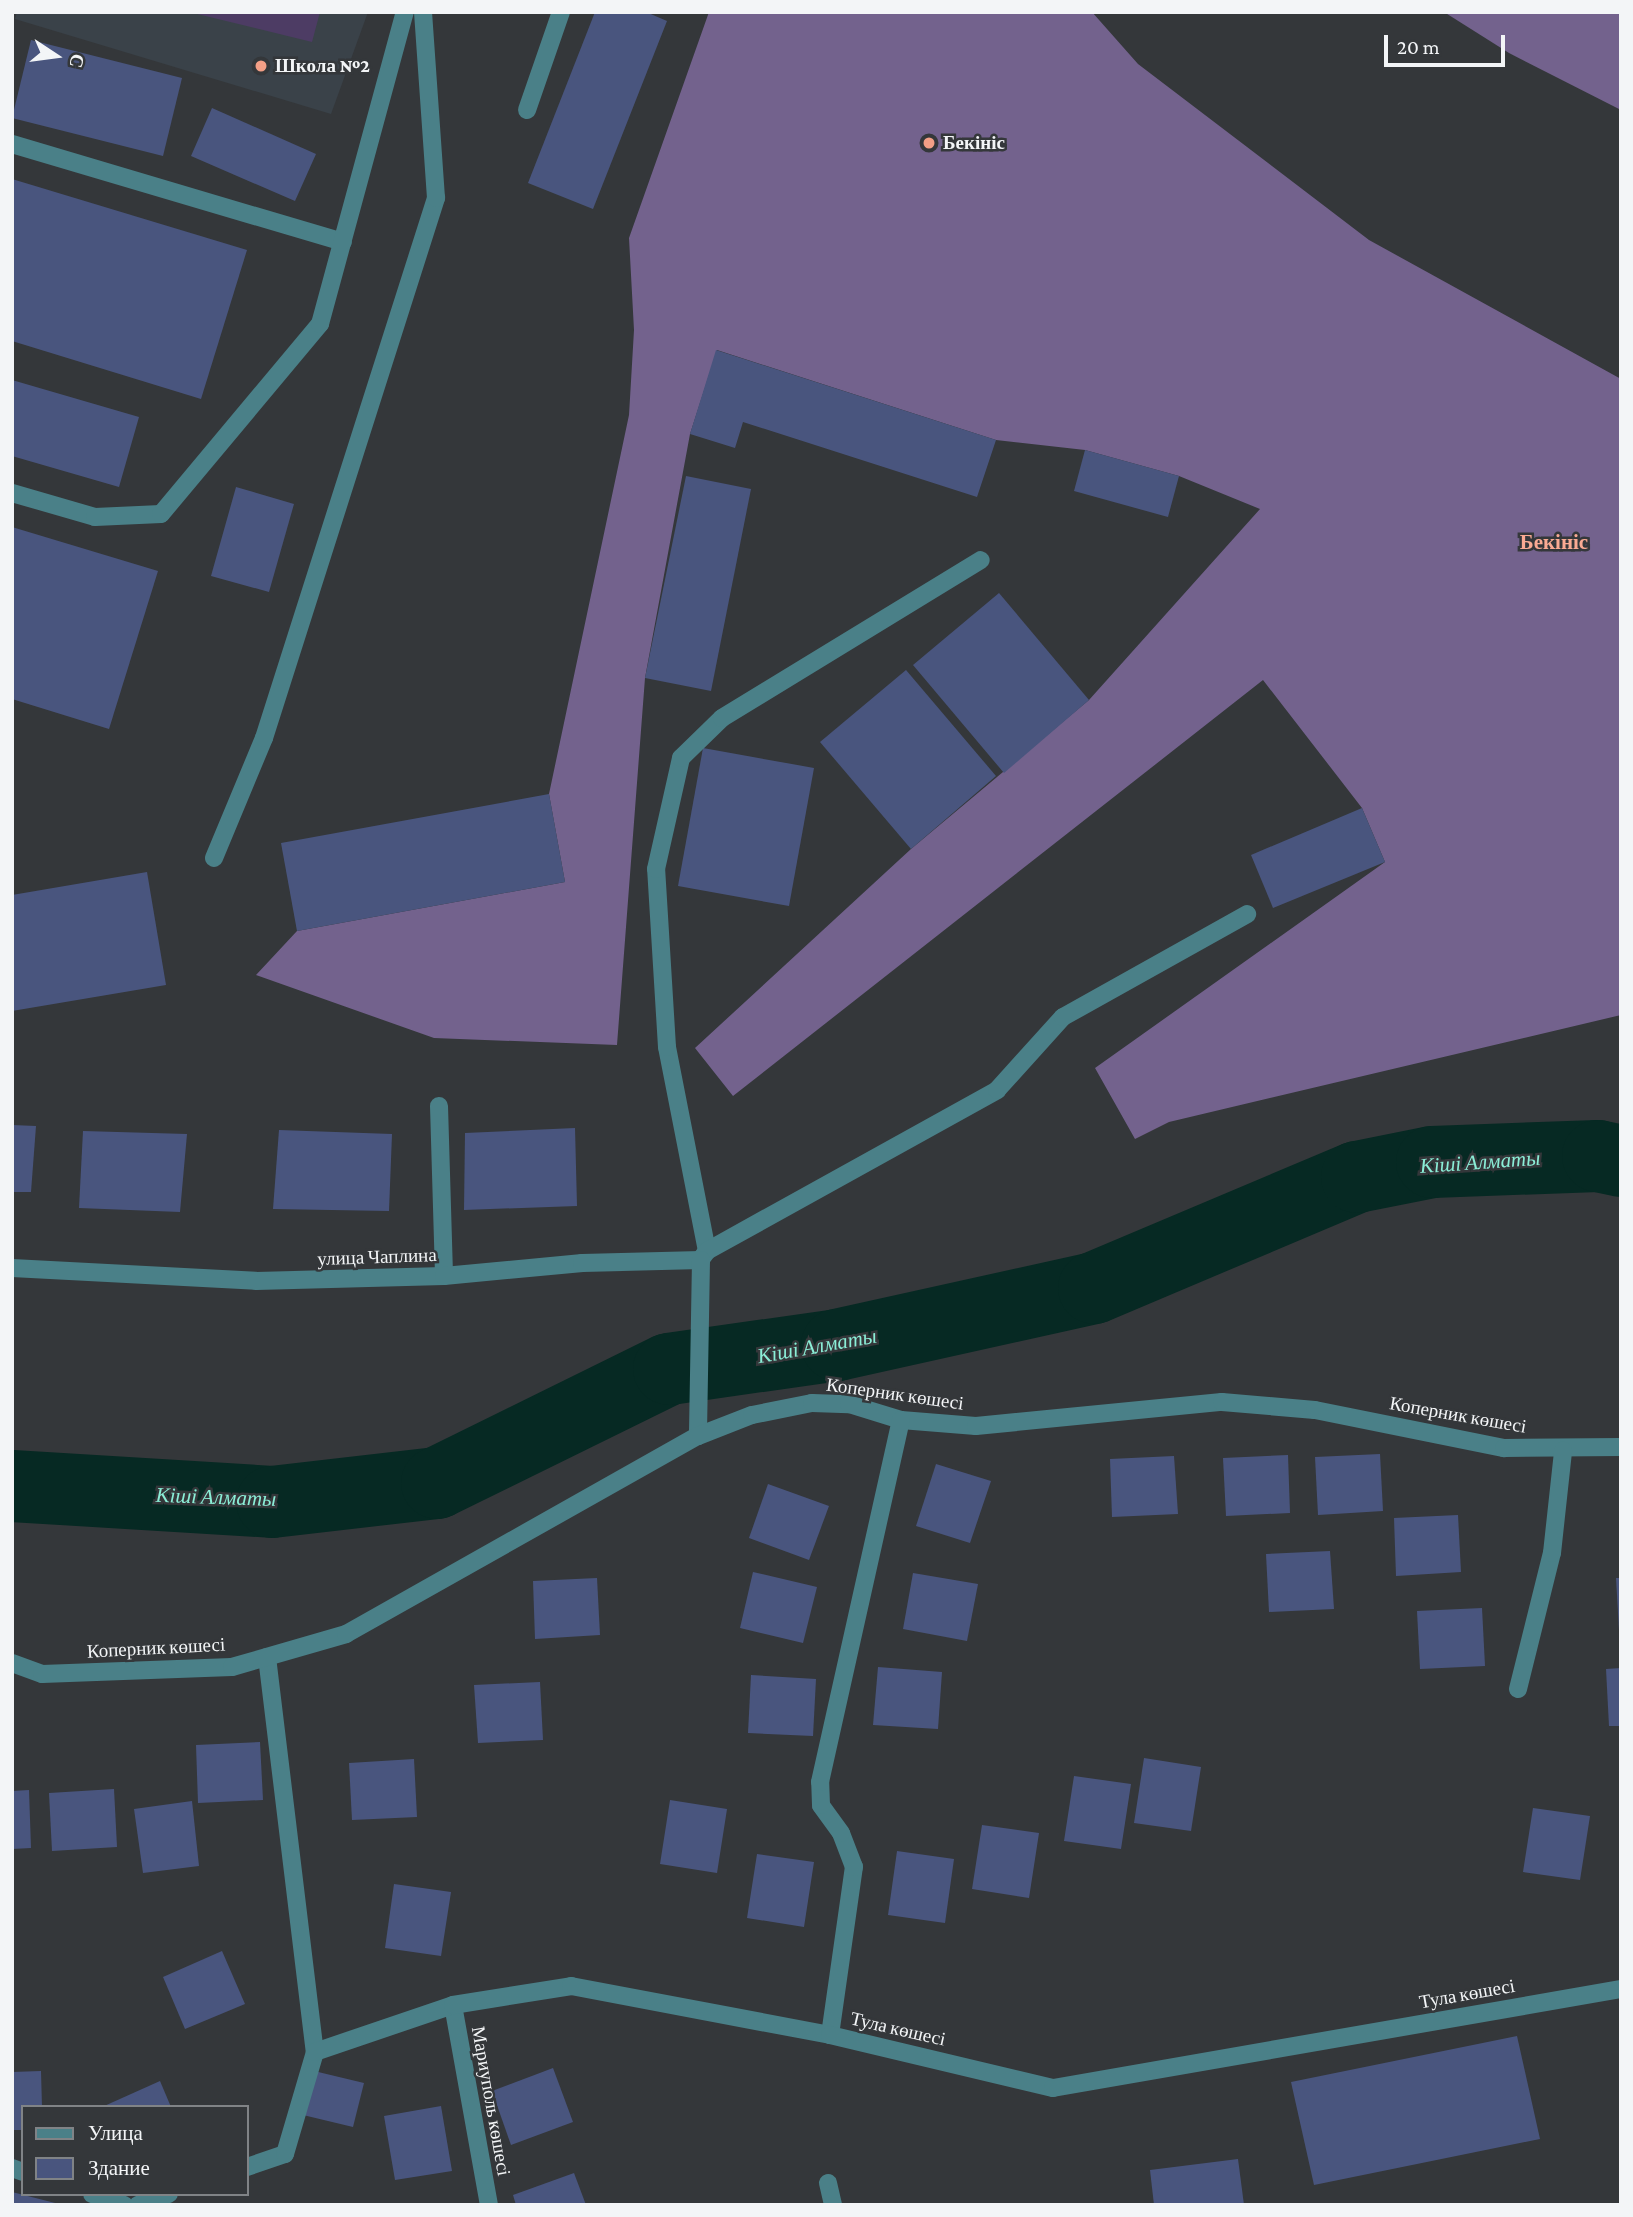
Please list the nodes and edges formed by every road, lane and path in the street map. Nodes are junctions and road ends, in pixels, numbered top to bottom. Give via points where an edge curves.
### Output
1 (405, 12) edge
2 (423, 12) edge
3 (561, 12) edge
4 (527, 110) dead end
5 (12, 144) edge
6 (343, 242) junction
7 (12, 493) edge
8 (981, 560) dead end
9 (214, 858) dead end
10 (1247, 914) dead end
11 (439, 1107) dead end
12 (704, 1256) junction
13 (12, 1269) edge
14 (444, 1276) junction
15 (901, 1420) junction
16 (698, 1436) junction
17 (1621, 1447) edge
18 (1563, 1451) junction
19 (267, 1657) junction
20 (12, 1663) edge
21 (1518, 1689) dead end
22 (1621, 1989) edge
23 (453, 2005) junction
24 (830, 2035) junction
25 (315, 2052) junction
26 (248, 2167) edge
27 (828, 2183) dead end
28 (98, 2196) edge
29 (163, 2196) edge
30 (124, 2205) edge
31 (138, 2205) edge
32 (489, 2205) edge
33 (833, 2205) edge

1 - 6 street
2 - 9 street via 436,198 264,738
3 - 4 street
5 - 6 street
6 - 7 street via 320,324 161,514 95,517
8 - 12 street via 722,718 681,758 656,869 667,1047
10 - 12 street via 1063,1017 997,1090
11 - 14 street
12 - 14 street, улица Чаплина
12 - 16 street
13 - 14 street, улица Чаплина via 256,1281
15 - 16 street, Коперник көшесі via 849,1404 812,1403 752,1415
15 - 18 street, Коперник көшесі via 976,1426 1223,1402 1315,1410 1504,1448
15 - 24 street via 820,1782 821,1805 841,1833 854,1867
16 - 19 street, Коперник көшесі via 346,1634
17 - 18 street, Коперник көшесі
18 - 21 street via 1552,1553
19 - 20 street, Коперник көшесі via 232,1667 42,1674
19 - 25 street
22 - 24 street, Тула көшесі via 1053,2088
23 - 24 street, Тула көшесі via 571,1986
23 - 25 street, Тула көшесі
23 - 32 street, Мариуполь көшесі
25 - 26 street via 285,2154
27 - 33 street
28 - 30 street
29 - 31 street

